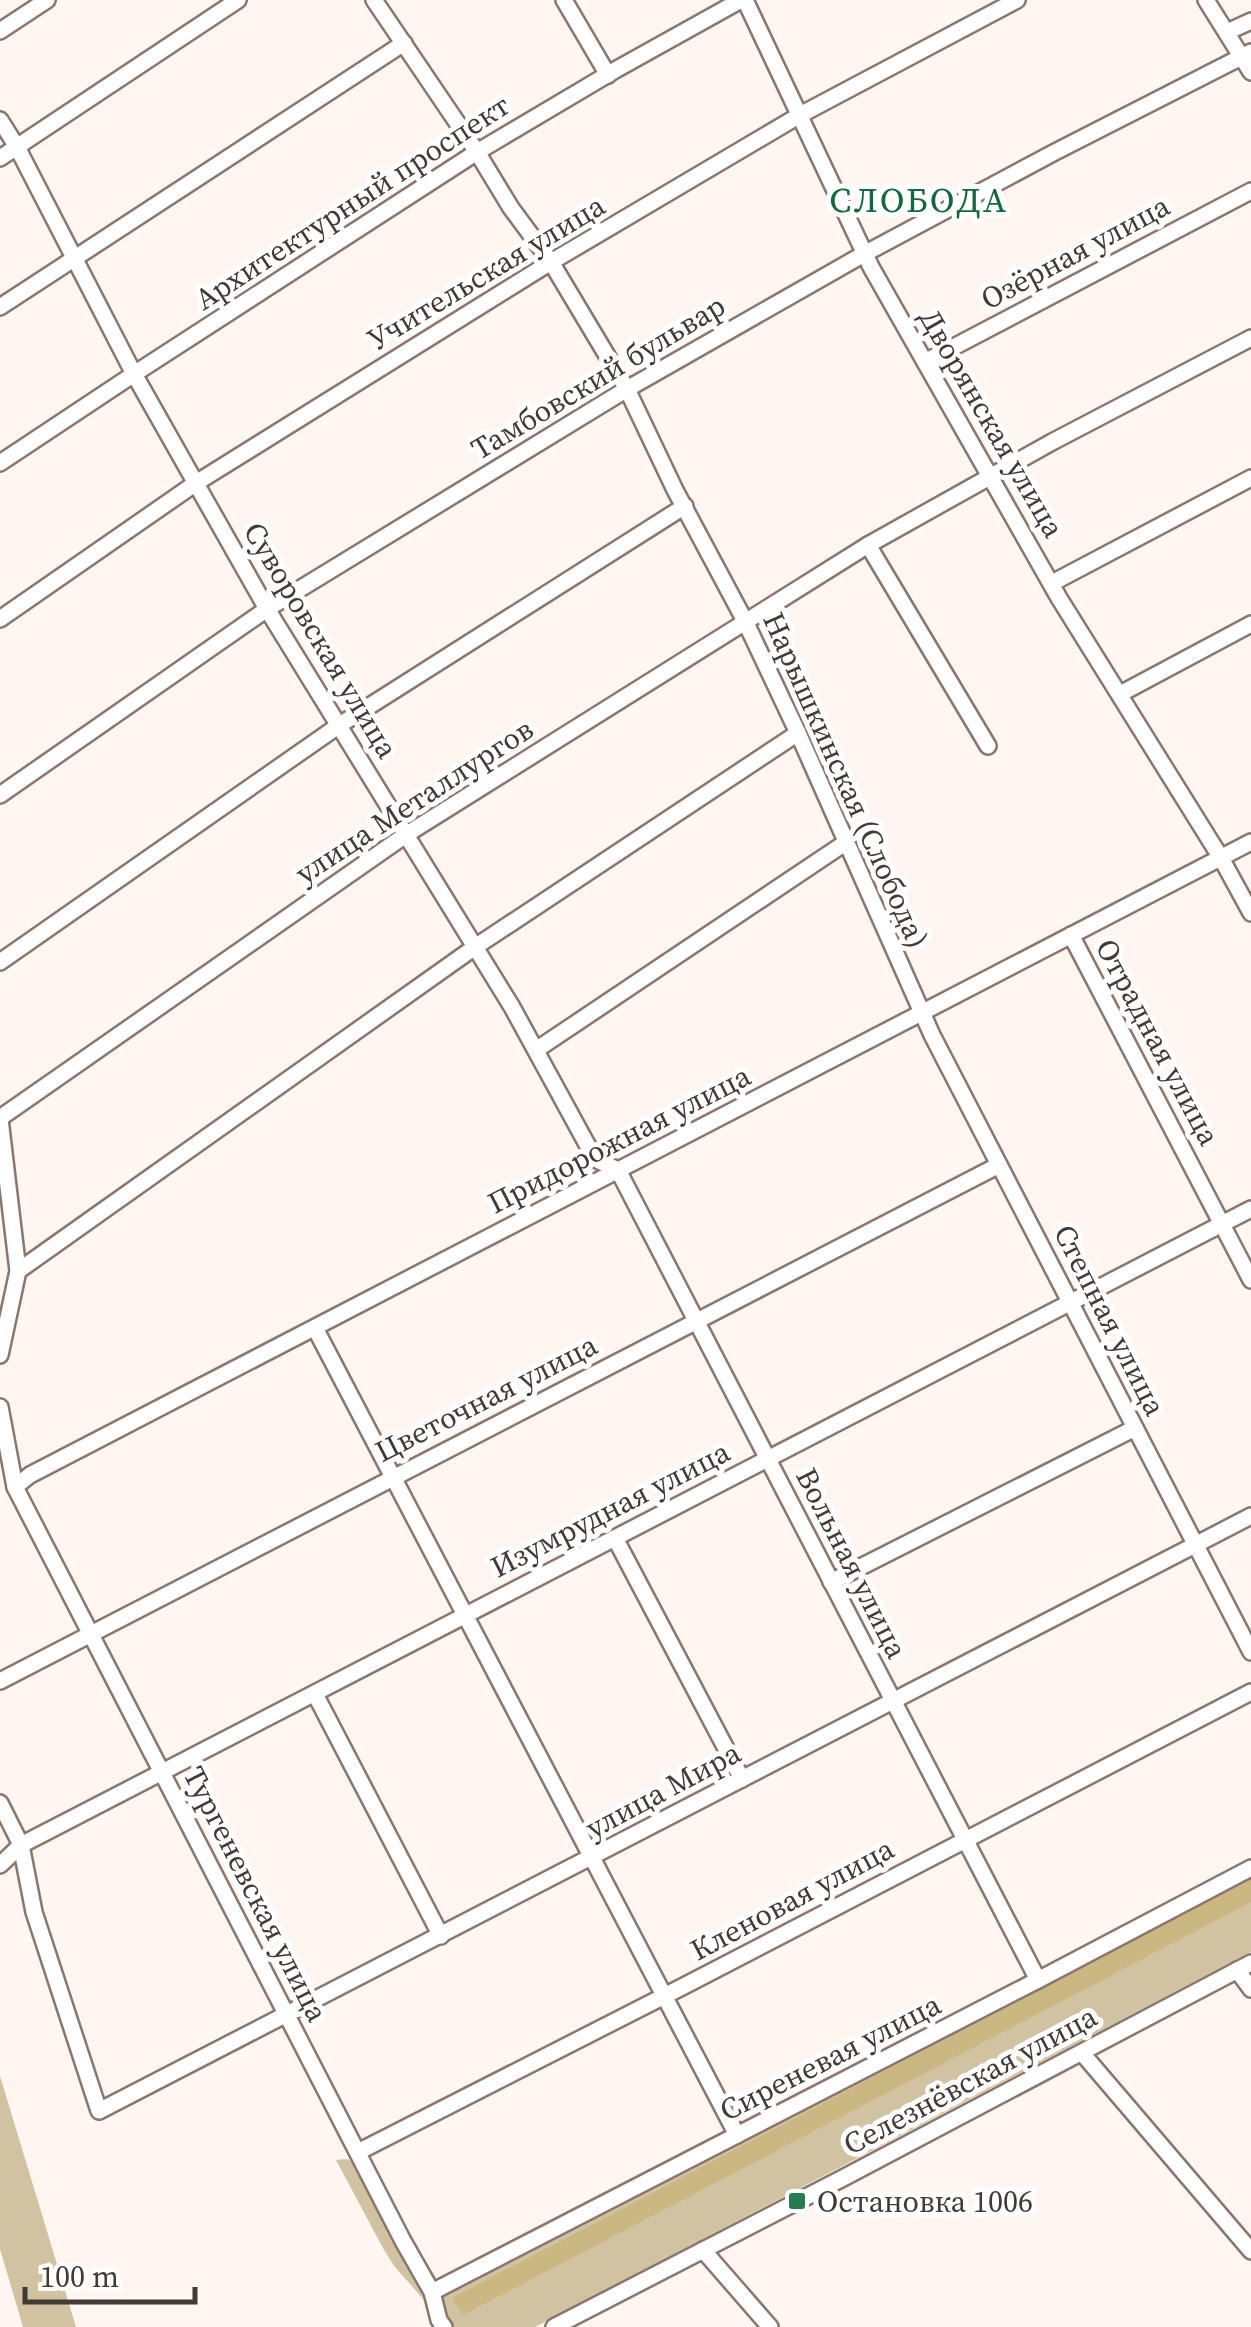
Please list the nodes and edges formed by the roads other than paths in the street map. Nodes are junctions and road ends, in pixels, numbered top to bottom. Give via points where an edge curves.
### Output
1 (47, 0) edge
2 (238, 0) edge
3 (374, 0) edge
4 (564, 0) edge
5 (743, 0) edge
6 (1017, 0) edge
7 (1206, 0) edge
8 (1251, 20) edge
9 (0, 31) edge
10 (1227, 32) junction
11 (404, 43) junction
12 (1247, 55) edge
13 (1251, 72) edge
14 (608, 74) junction
15 (800, 114) junction
16 (0, 120) edge
17 (17, 147) junction
18 (477, 152) junction
19 (0, 158) edge
20 (1251, 191) edge
21 (864, 254) junction
22 (74, 258) junction
23 (551, 262) junction
24 (0, 307) edge
25 (1251, 338) edge
26 (925, 362) junction
27 (134, 374) junction
28 (627, 389) junction
29 (0, 464) edge
30 (990, 478) junction
31 (1251, 478) edge
32 (196, 483) junction
33 (685, 506) junction
34 (868, 545) junction
35 (1052, 584) junction
36 (267, 609) junction
37 (0, 619) edge
38 (745, 622) junction
39 (1251, 624) edge
40 (1120, 694) junction
41 (338, 726) junction
42 (798, 733) junction
43 (988, 746) dead end
44 (0, 794) edge
45 (407, 834) junction
46 (1251, 842) edge
47 (845, 844) junction
48 (1221, 858) junction
49 (1251, 913) edge
50 (1071, 935) junction
51 (474, 947) junction
52 (0, 962) edge
53 (922, 1013) junction
54 (536, 1050) junction
55 (0, 1118) edge
56 (999, 1165) junction
57 (618, 1170) junction
58 (1251, 1210) edge
59 (1222, 1224) junction
60 (18, 1271) junction
61 (1251, 1280) edge
62 (1070, 1302) junction
63 (696, 1320) junction
64 (315, 1328) junction
65 (0, 1354) edge
66 (0, 1408) edge
67 (1134, 1428) junction
68 (767, 1459) junction
69 (394, 1476) junction
70 (15, 1486) junction
71 (1251, 1516) edge
72 (615, 1538) junction
73 (1194, 1545) junction
74 (831, 1582) junction
75 (465, 1615) junction
76 (92, 1632) junction
77 (1251, 1652) edge
78 (0, 1681) edge
79 (1251, 1692) edge
80 (315, 1694) junction
81 (893, 1702) junction
82 (163, 1772) junction
83 (742, 1779) junction
84 (0, 1802) edge
85 (966, 1839) junction
86 (21, 1845) junction
87 (591, 1859) junction
88 (0, 1866) edge
89 (1251, 1868) edge
90 (441, 1936) junction
91 (1244, 1967) edge
92 (1038, 1980) junction
93 (1251, 1990) edge
94 (663, 1996) junction
95 (287, 2015) junction
96 (1082, 2053) junction
97 (737, 2135) junction
98 (358, 2152) junction
99 (703, 2250) junction
100 (1251, 2251) edge
101 (432, 2292) junction
102 (444, 2327) edge
103 (554, 2327) edge
104 (770, 2327) edge

1 - 9 street
2 - 17 street
3 - 11 street
4 - 14 street
5 - 14 street, Архитектурный проспект
5 - 15 street, Дворянская улица
6 - 15 street, Учительская улица
7 - 10 street
8 - 10 street
10 - 12 street
11 - 18 street
11 - 22 street
12 - 13 street
12 - 21 street, Тамбовский бульвар
14 - 18 street, Архитектурный проспект
15 - 21 street, Дворянская улица
15 - 23 street, Учительская улица
16 - 17 street, Суворовская улица
17 - 19 street
17 - 22 street, Суворовская улица
18 - 23 street
18 - 27 street, Архитектурный проспект
20 - 26 street, Озёрная улица
21 - 26 street, Дворянская улица
21 - 28 street, Тамбовский бульвар
22 - 24 street
22 - 27 street, Суворовская улица
23 - 28 street
23 - 32 street, Учительская улица
25 - 30 street
26 - 30 street, Дворянская улица
27 - 29 street, Архитектурный проспект
27 - 32 street, Суворовская улица
28 - 33 street
28 - 36 street, Тамбовский бульвар
30 - 34 street, улица Металлургов
30 - 35 street, Дворянская улица
31 - 35 street
32 - 36 street, Суворовская улица
32 - 37 street, Учительская улица
33 - 38 street, Нарышкинская (Слобода)
33 - 41 street
34 - 38 street, улица Металлургов
34 - 43 street
35 - 40 street, Дворянская улица
36 - 41 street, Суворовская улица
36 - 44 street, Тамбовский бульвар
38 - 42 street, Нарышкинская (Слобода)
38 - 45 street, улица Металлургов
39 - 40 street
40 - 48 street, Дворянская улица
41 - 45 street, Суворовская улица
41 - 52 street
42 - 47 street, Нарышкинская (Слобода)
42 - 51 street
45 - 51 street, Суворовская улица
45 - 55 street, улица Металлургов
46 - 48 street, Придорожная улица
47 - 53 street, Нарышкинская (Слобода)
47 - 54 street
48 - 49 street, Дворянская улица
48 - 50 street, Придорожная улица
50 - 53 street, Придорожная улица
50 - 59 street, Отрадная улица
51 - 54 street, Суворовская улица
51 - 60 street
53 - 56 street, Степная улица
53 - 57 street, Придорожная улица
54 - 57 street, Суворовская улица via 595,1159
55 - 60 street
56 - 62 street, Степная улица
56 - 63 street, Цветочная улица
57 - 63 street, Вольная улица
57 - 64 street, Придорожная улица
58 - 59 street, Изумрудная улица
59 - 61 street, Отрадная улица
59 - 62 street, Изумрудная улица
60 - 65 street
62 - 67 street, Степная улица
62 - 68 street, Изумрудная улица
63 - 68 street, Вольная улица
63 - 69 street, Цветочная улица
64 - 69 street
64 - 70 street, Придорожная улица
66 - 70 street, Тургеневская улица
67 - 73 street, Степная улица
67 - 74 street
68 - 72 street, Изумрудная улица
68 - 74 street, Вольная улица
69 - 75 street
69 - 76 street, Цветочная улица
70 - 76 street, Тургеневская улица
71 - 73 street, улица Мира
72 - 75 street, Изумрудная улица
72 - 83 street
73 - 77 street, Степная улица
73 - 81 street, улица Мира
74 - 81 street, Вольная улица
75 - 80 street, Изумрудная улица
75 - 87 street
76 - 78 street, Цветочная улица
76 - 82 street, Тургеневская улица
79 - 85 street, Кленовая улица
80 - 82 street, Изумрудная улица
80 - 90 street
81 - 83 street, улица Мира
81 - 85 street, Вольная улица
82 - 86 street, Изумрудная улица
82 - 95 street, Тургеневская улица
83 - 87 street, улица Мира
84 - 86 street
85 - 92 street, Вольная улица
85 - 94 street, Кленовая улица
86 - 88 street, Изумрудная улица
86 - 95 street, улица Мира via 34,1912 99,2111
87 - 90 street, улица Мира
87 - 94 street
89 - 92 street, Сиреневая улица
90 - 95 street, улица Мира
91 - 93 street
91 - 96 street, Селезнёвская улица
92 - 97 street, Сиреневая улица
94 - 97 street
94 - 98 street, Кленовая улица
95 - 98 street, Тургеневская улица
96 - 99 street, Селезнёвская улица
96 - 100 street
97 - 101 street, Сиреневая улица
98 - 101 street, Тургеневская улица
99 - 103 street, Селезнёвская улица
99 - 104 street
101 - 102 street, Тургеневская улица

